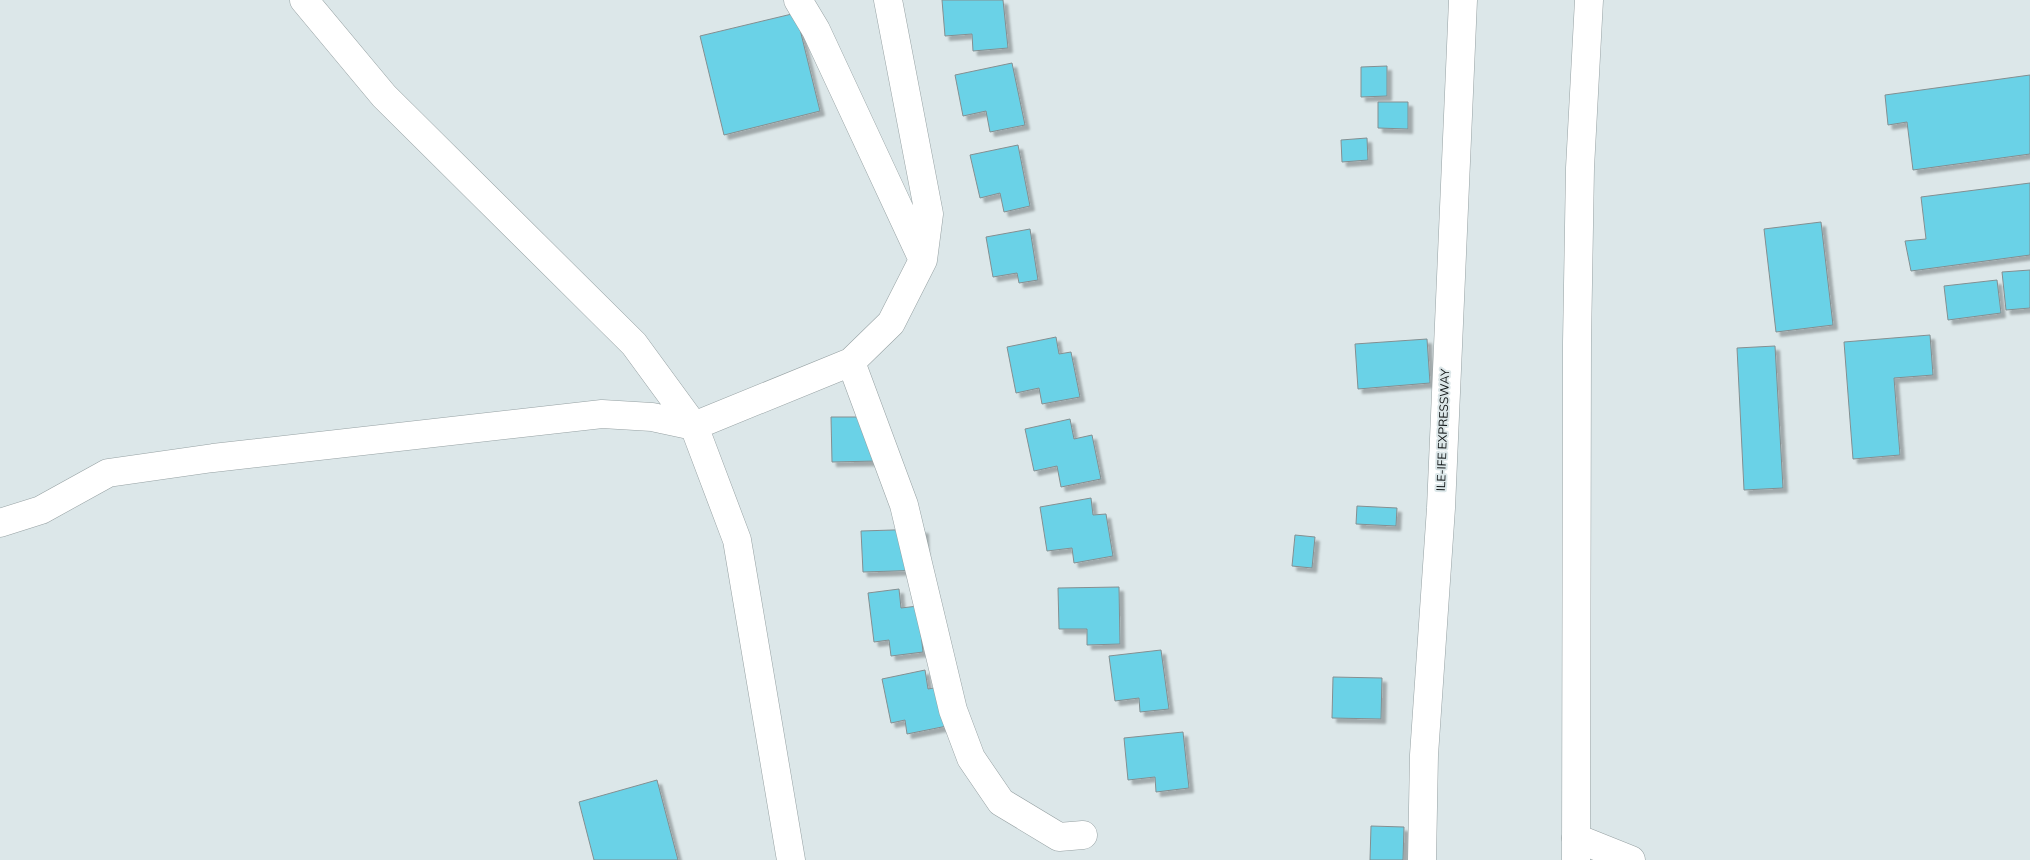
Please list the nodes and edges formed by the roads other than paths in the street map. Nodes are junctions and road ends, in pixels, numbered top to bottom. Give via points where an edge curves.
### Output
1 (304, 0) edge
2 (798, 0) edge
3 (888, 0) edge
4 (1463, 0) edge
5 (1589, 0) edge
6 (924, 260) junction
7 (851, 362) junction
8 (694, 426) junction
9 (0, 523) edge
10 (1083, 835) dead end
11 (1576, 849) edge
12 (791, 860) edge
13 (1422, 860) edge
14 (1631, 860) edge

1 - 8 main road via 384,96 634,344
2 - 6 main road via 816,30
3 - 6 main road via 929,214
4 - 13 main road, ILE-IFE EXPRESSWAY via 1440,508 1424,755
5 - 11 main road via 1580,168 1577,332
6 - 7 main road via 892,323
7 - 8 main road
7 - 10 main road via 904,505 953,710 971,758 1001,802 1059,837
8 - 9 main road via 652,416 602,414 108,472 41,510
8 - 12 main road via 737,540
11 - 14 main road

